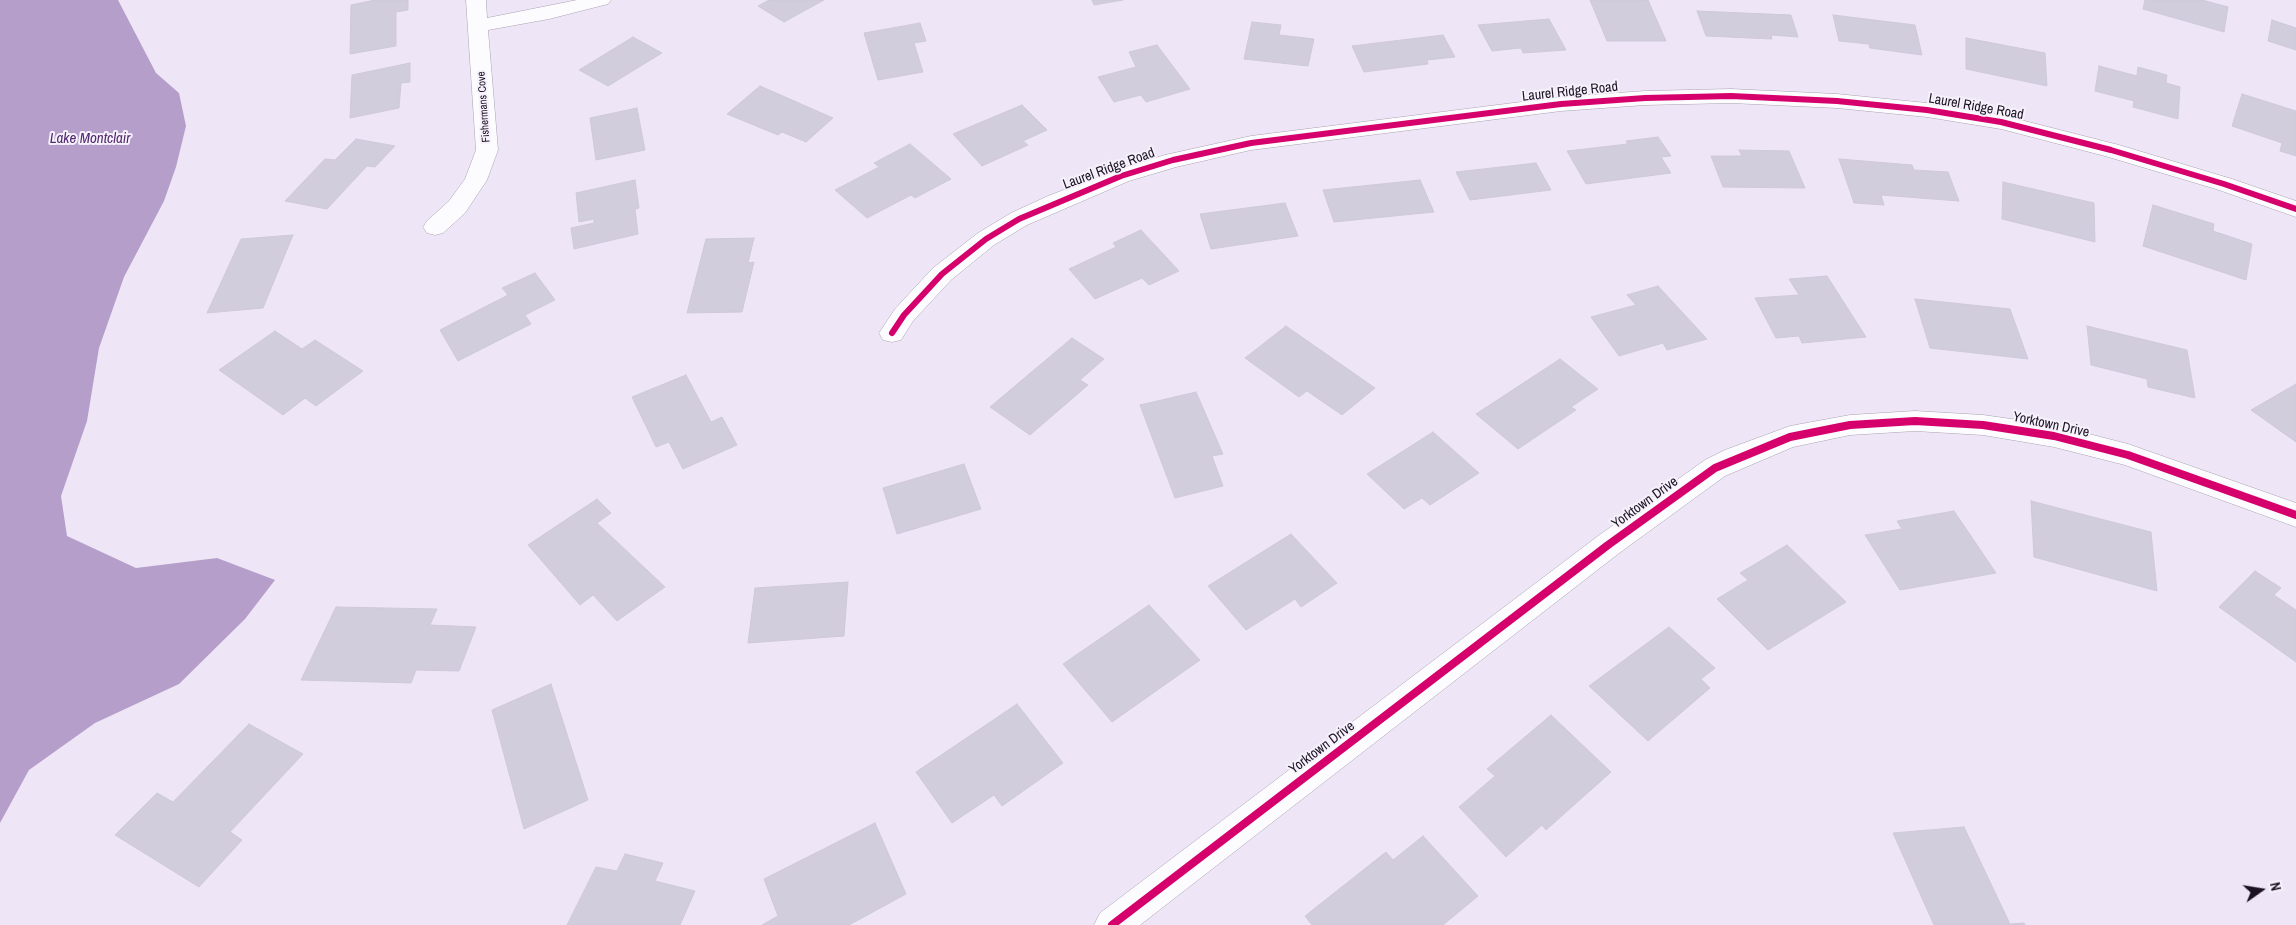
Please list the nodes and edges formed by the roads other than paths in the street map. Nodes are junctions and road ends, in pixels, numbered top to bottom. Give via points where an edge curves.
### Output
1 (476, 0) edge
2 (601, 0) edge
3 (478, 26) junction
4 (2296, 209) edge
5 (435, 227) dead end
6 (892, 333) dead end
7 (2296, 515) edge
8 (1112, 925) edge

1 - 3 street, Fishermans Cove
2 - 3 street
3 - 5 street, Fishermans Cove via 487,150 476,180 457,206
4 - 6 street, Laurel Ridge Road via 2111,150 2001,122 1927,110 1837,101 1731,96 1561,104 1251,143 1173,160 1121,176 1019,219 986,239 942,274
7 - 8 street, Yorktown Drive via 2128,455 2054,436 1983,425 1915,421 1850,425 1790,438 1715,468

